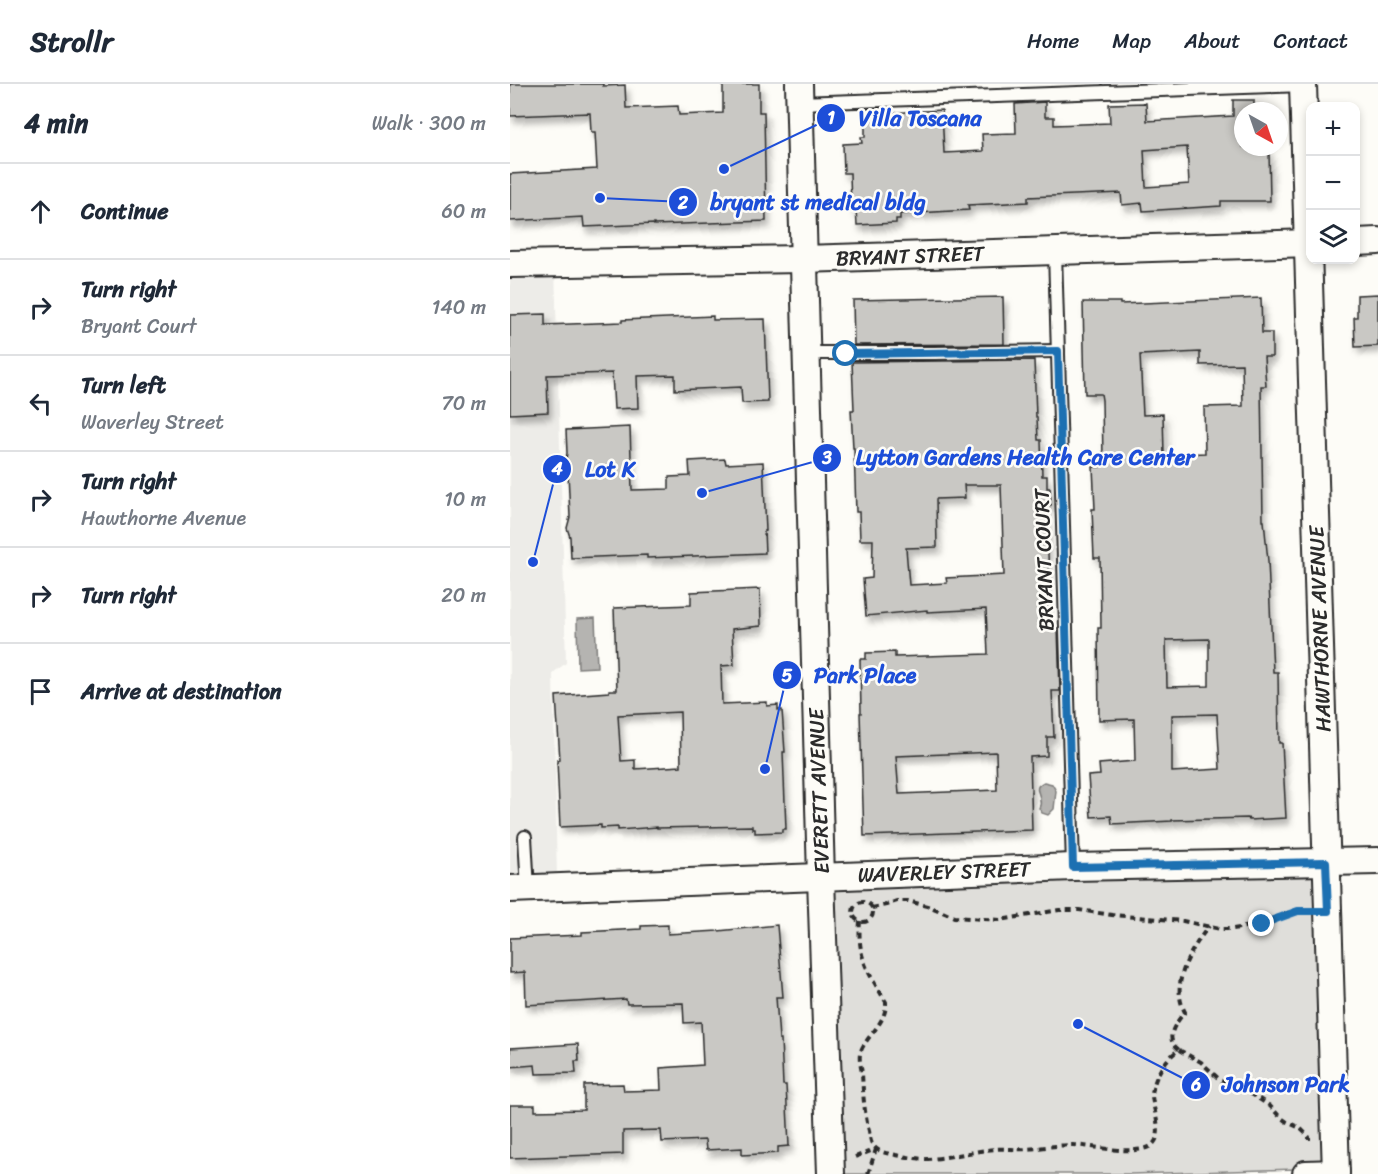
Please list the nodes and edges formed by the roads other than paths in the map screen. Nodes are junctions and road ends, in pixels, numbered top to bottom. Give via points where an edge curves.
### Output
1 (1303, 85) edge
2 (799, 94) edge
3 (1308, 210) edge
4 (1378, 241) edge
5 (1360, 242) edge
6 (1306, 243) edge
7 (1055, 252) junction
8 (803, 259) junction
9 (510, 264) edge
10 (1310, 264) edge
11 (1058, 351) junction
12 (806, 353) junction
13 (525, 837) dead end
14 (1378, 861) edge
15 (1326, 862) junction
16 (1073, 867) junction
17 (821, 878) junction
18 (519, 889) edge
19 (831, 1174) edge
20 (1307, 1174) edge
21 (1336, 1174) edge

1 - 2 lane
1 - 3 street, HAWTHORNE AVENUE
2 - 8 street, EVERETT AVENUE
4 - 5 street
6 - 7 street, BRYANT STREET
7 - 8 street, BRYANT STREET
7 - 11 lane, BRYANT COURT
8 - 9 street, BRYANT STREET
8 - 12 street, EVERETT AVENUE
10 - 15 street, HAWTHORNE AVENUE
11 - 12 lane
11 - 16 lane, BRYANT COURT
12 - 17 street, EVERETT AVENUE
13 - 18 lane
14 - 15 street, WAVERLEY STREET
15 - 16 street, WAVERLEY STREET
15 - 21 street, HAWTHORNE AVENUE
16 - 17 street, WAVERLEY STREET
17 - 18 street, WAVERLEY STREET
17 - 19 street, EVERETT AVENUE
20 - 21 street

